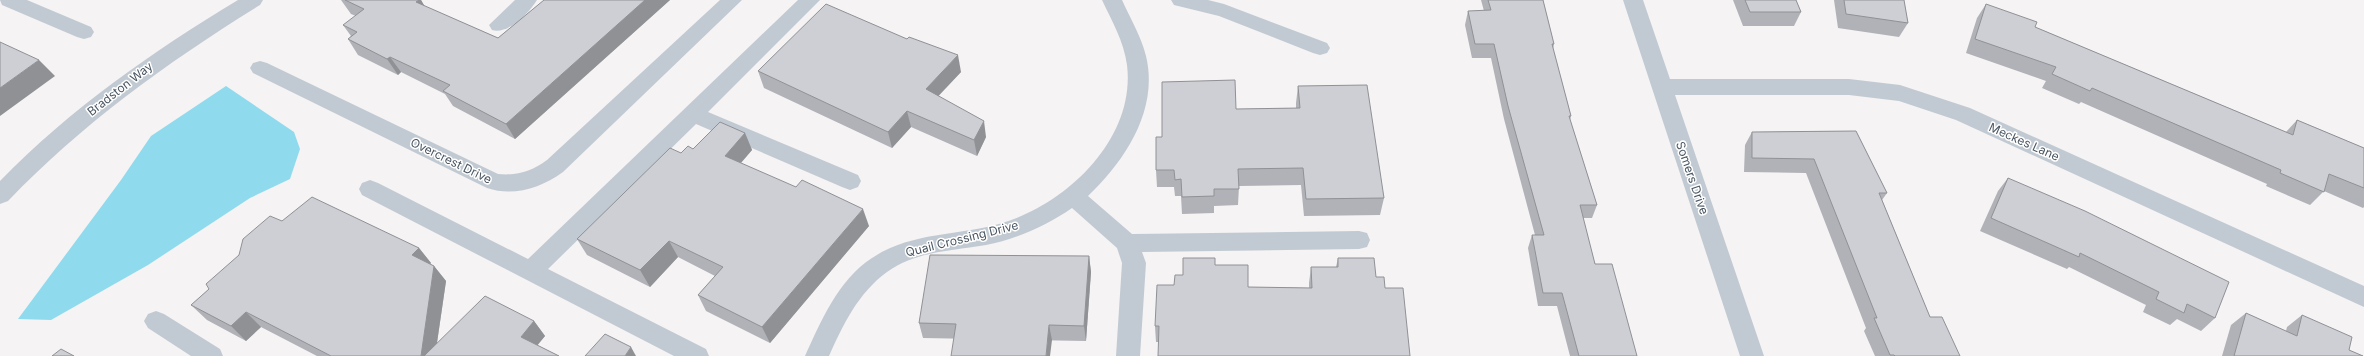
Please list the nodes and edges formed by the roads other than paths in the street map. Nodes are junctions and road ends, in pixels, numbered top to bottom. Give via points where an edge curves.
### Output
1 (9, 0) edge
2 (253, 0) edge
3 (527, 0) edge
4 (732, 0) edge
5 (810, 0) edge
6 (1112, 0) edge
7 (1181, 0) edge
8 (1633, 0) edge
9 (499, 25) dead end
10 (84, 32) dead end
11 (1320, 48) dead end
12 (260, 68) dead end
13 (1661, 87) junction
14 (693, 114) junction
15 (8, 176) edge
16 (850, 181) dead end
17 (370, 189) dead end
18 (0, 195) edge
19 (1073, 196) junction
20 (1359, 240) dead end
21 (1127, 243) junction
22 (531, 271) junction
23 (2364, 297) edge
24 (156, 321) dead end
25 (211, 356) edge
26 (697, 356) edge
27 (817, 356) edge
28 (1128, 356) edge
29 (1752, 356) edge

1 - 10 street
2 - 15 street, Bradston Way via 133,77
3 - 9 street
4 - 12 street, Overcrest Drive via 555,166 532,179 517,183 495,182
5 - 14 street
6 - 19 street, Quail Crossing Drive via 1134,52 1138,73 1136,105 1126,134 1117,149
7 - 11 street via 1224,11
8 - 13 street, Somers Drive
13 - 23 street, Meckes Lane via 1849,86 1915,97 1963,114
13 - 29 street, Somers Drive
14 - 16 street
14 - 22 street
15 - 18 street, Bradston Way
17 - 22 street
19 - 21 street
19 - 27 street, Quail Crossing Drive via 1046,214 1021,225 990,235 912,250 880,264 862,279 839,308
20 - 21 street
21 - 28 street via 1134,263
22 - 26 street
24 - 25 street

